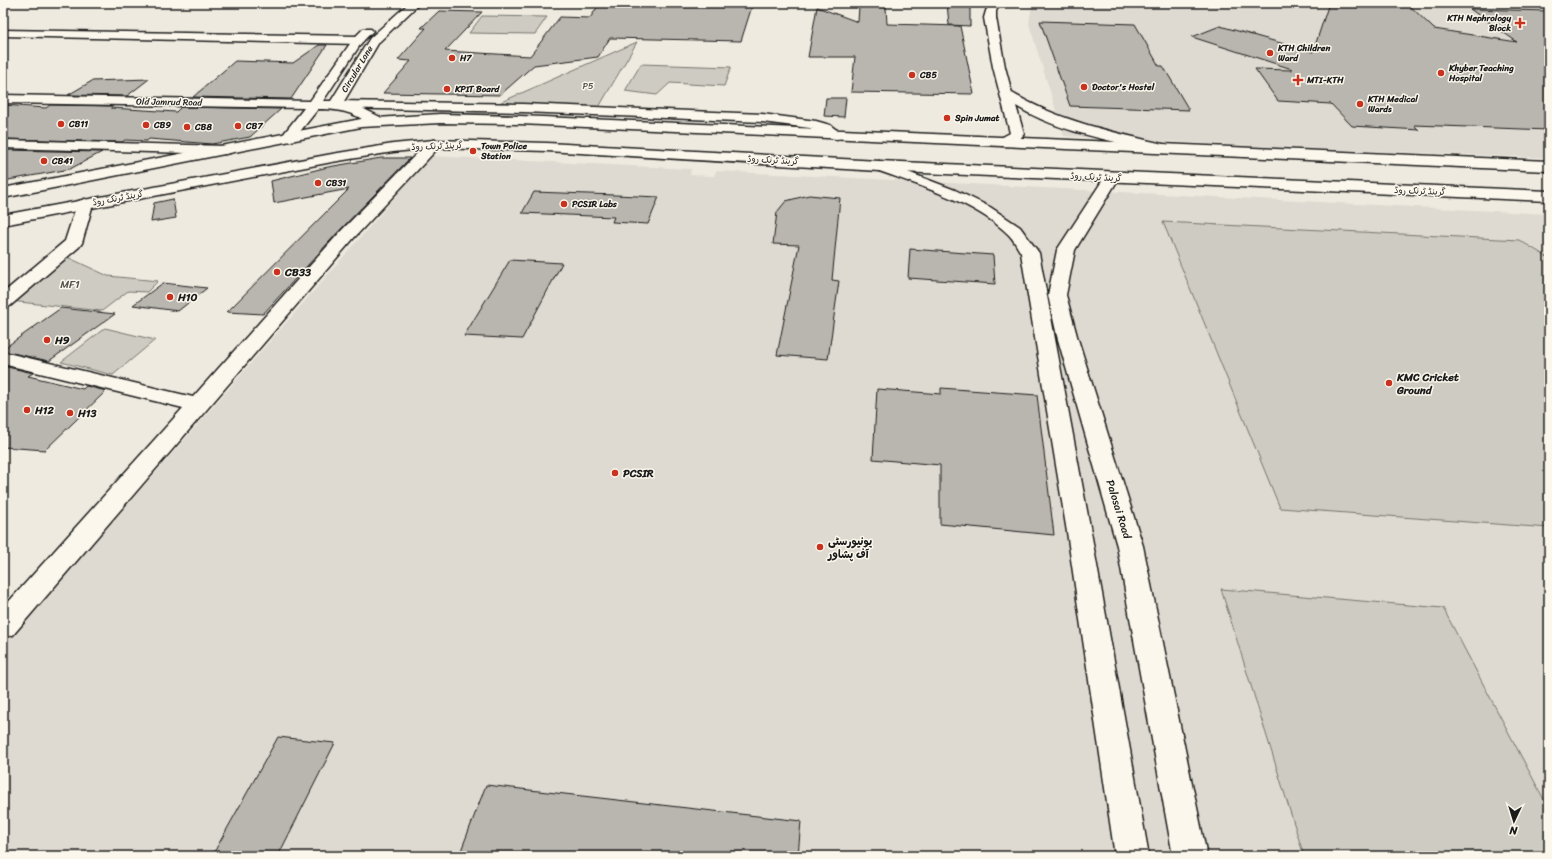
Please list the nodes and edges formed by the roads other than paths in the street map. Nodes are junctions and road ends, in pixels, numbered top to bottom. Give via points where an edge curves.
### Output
1 (400, 3) edge
2 (415, 3) edge
3 (995, 3) edge
4 (3, 33) edge
5 (358, 40) junction
6 (1007, 95) junction
7 (3, 99) edge
8 (313, 105) junction
9 (335, 106) junction
10 (364, 128) junction
11 (836, 135) junction
12 (296, 140) junction
13 (1004, 142) junction
14 (3, 144) edge
15 (434, 144) junction
16 (393, 148) junction
17 (1162, 148) junction
18 (225, 150) junction
19 (879, 166) junction
20 (1549, 166) edge
21 (1111, 178) junction
22 (3, 193) edge
23 (1549, 196) edge
24 (3, 199) edge
25 (106, 200) junction
26 (85, 204) junction
27 (3, 220) edge
28 (3, 302) edge
29 (1055, 335) junction
30 (3, 358) edge
31 (198, 405) junction
32 (6, 620) edge
33 (1132, 856) edge
34 (1190, 856) edge

1 - 5 main road
2 - 9 main road, Circular Lane via 374,40
3 - 6 main road via 990,18
4 - 5 main road
5 - 8 main road
6 - 13 main road via 1017,134
6 - 17 main road via 1028,108 1056,120
7 - 8 main road, Old Jamrud Road
8 - 9 main road, Old Jamrud Road
8 - 12 main road
9 - 10 main road, Circular Lane
9 - 11 main road via 524,108 762,118 810,124 825,128
10 - 11 main road via 480,119
10 - 12 main road
10 - 16 main road
11 - 13 main road
12 - 18 main road
12 - 24 main road
12 - 25 main road
13 - 17 main road
14 - 18 main road
15 - 16 main road, گرینڈ ٹرنک روڈ
15 - 19 main road, گرینڈ ٹرنک روڈ via 547,147
15 - 31 main road via 347,235
16 - 25 main road, گرینڈ ٹرنک روڈ
17 - 20 main road
18 - 22 main road
19 - 21 main road, گرینڈ ٹرنک روڈ
19 - 29 main road via 968,201 1015,232 1030,253
21 - 23 main road, گرینڈ ٹرنک روڈ
21 - 29 main road, Palosai Road via 1066,250 1058,295
25 - 26 main road, گرینڈ ٹرنک روڈ
26 - 27 main road, گرینڈ ٹرنک روڈ
26 - 28 main road via 73,243
29 - 33 main road via 1079,532
29 - 34 main road, Palosai Road via 1130,546
30 - 31 main road
31 - 32 main road

